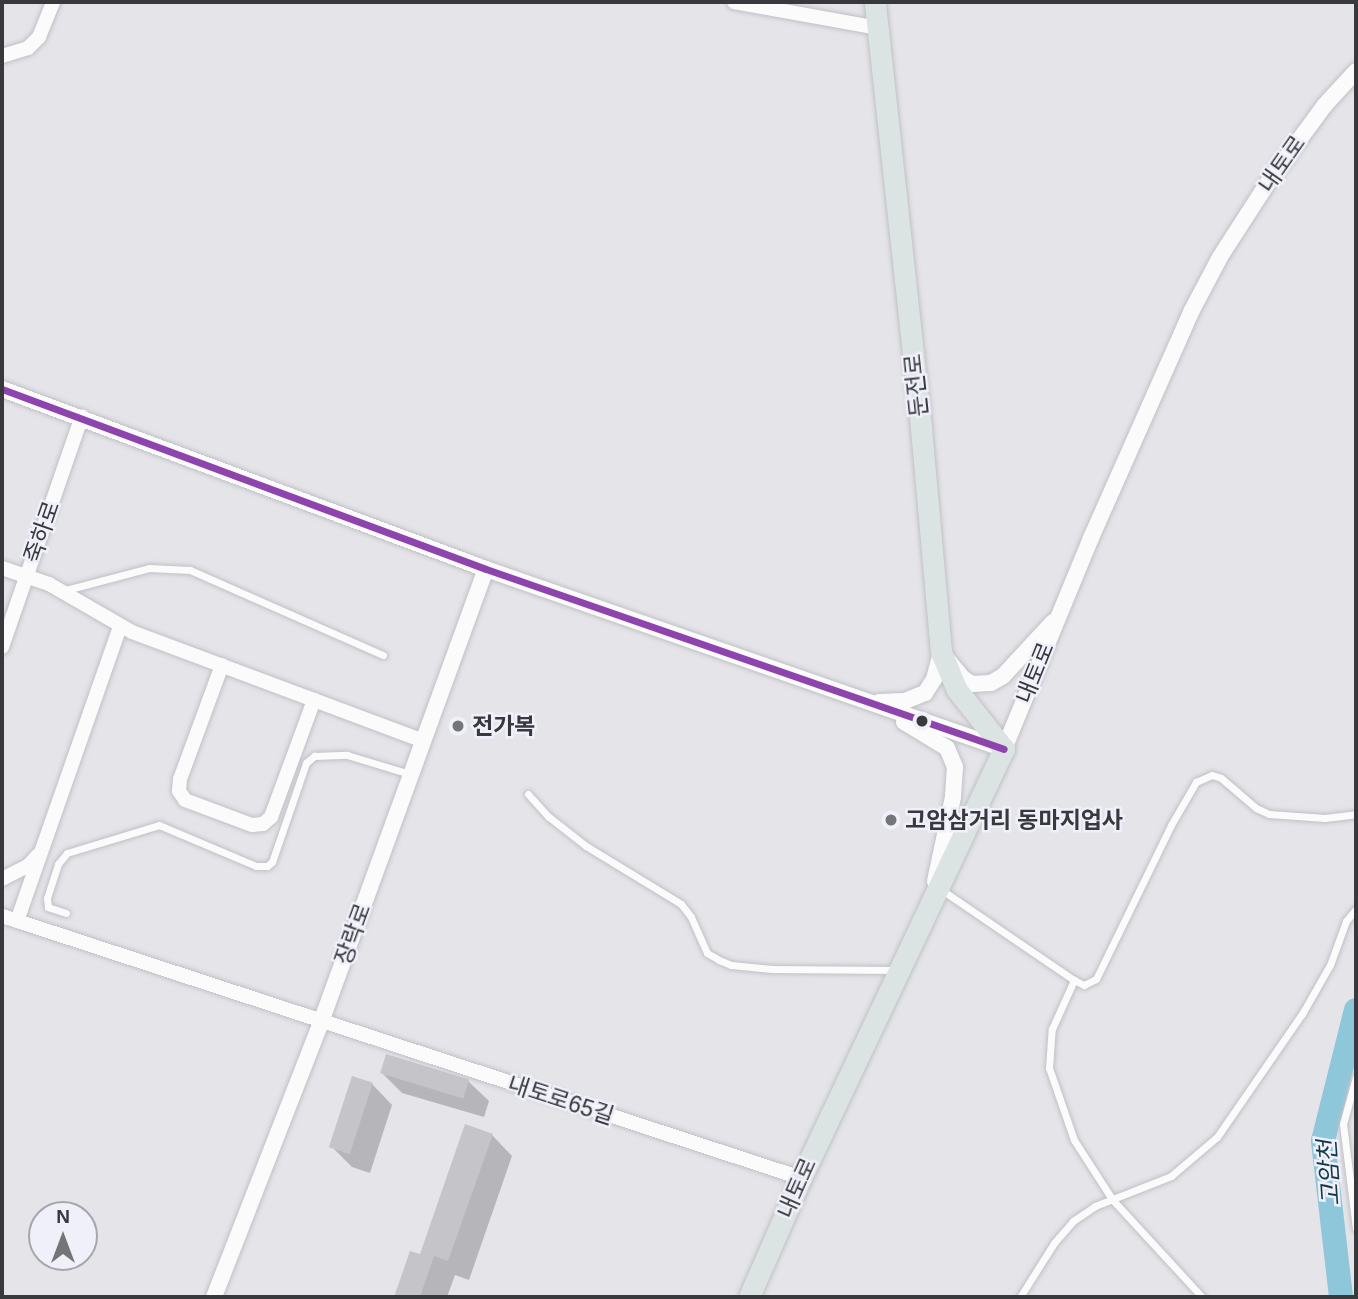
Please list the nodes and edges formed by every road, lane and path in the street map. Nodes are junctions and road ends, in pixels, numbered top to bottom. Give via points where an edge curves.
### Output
1 (53, 2) edge
2 (734, 2) edge
3 (875, 2) edge
4 (878, 28) junction
5 (2, 56) edge
6 (1356, 71) edge
7 (2, 389) edge
8 (82, 416) junction
9 (2, 568) edge
10 (486, 569) junction
11 (27, 577) junction
12 (62, 591) junction
13 (1059, 615) junction
14 (120, 626) junction
15 (2, 647) edge
16 (940, 652) junction
17 (383, 655) dead end
18 (222, 666) junction
19 (314, 700) junction
20 (869, 702) junction
21 (423, 741) junction
22 (1004, 749) junction
23 (411, 775) junction
24 (528, 794) dead end
25 (1356, 814) edge
26 (41, 852) junction
27 (2, 879) edge
28 (934, 896) junction
29 (1356, 909) edge
30 (65, 913) dead end
31 (2, 916) edge
32 (17, 921) junction
33 (900, 970) junction
34 (1073, 980) junction
35 (321, 1022) junction
36 (1356, 1077) edge
37 (801, 1178) junction
38 (1112, 1199) junction
39 (1356, 1228) edge
40 (220, 1294) edge
41 (749, 1297) edge
42 (1020, 1297) edge
43 (1202, 1297) edge

1 - 5 street via 38,37 28,48
2 - 4 street
3 - 4 main road, 둔전로
4 - 16 main road, 둔전로
6 - 13 street, 내토로 via 1277,170 1214,268
7 - 8 street
8 - 10 street
8 - 11 street, 죽하로
9 - 11 street
10 - 20 street
10 - 21 street, 장락로
11 - 12 street
11 - 15 street, 죽하로
12 - 14 street
12 - 17 lane via 149,568 190,570
13 - 16 street via 1003,676 991,683 964,680
13 - 22 street, 내토로
14 - 18 street
14 - 26 street
16 - 20 street via 934,679 925,693 905,701
16 - 22 main road, 둔전로 via 957,690
18 - 19 street
18 - 19 street via 179,791 185,800 252,825 271,817
19 - 21 street
20 - 22 street
20 - 28 street via 939,742 952,755 953,797
21 - 23 street, 장락로
22 - 28 main road, 내토로
23 - 30 lane via 347,755 314,756 306,763 267,866 257,866 159,825 67,853 58,864 47,898 48,906
23 - 35 street, 장락로
24 - 33 lane via 586,846 681,904 707,953 719,960 772,969
25 - 34 lane via 1325,818 1269,814 1221,778 1203,777 1171,825 1096,979 1084,985
26 - 27 street via 29,865
26 - 32 street
28 - 33 main road, 내토로
28 - 34 lane
29 - 38 lane via 1302,1014 1217,1137 1171,1176
31 - 32 street, 내토로65길
32 - 35 street, 내토로65길
33 - 37 main road, 내토로
34 - 38 lane via 1052,1029 1049,1068 1073,1140
35 - 37 street, 내토로65길
35 - 40 street, 장락로
36 - 39 lane via 1343,1124
37 - 41 main road, 내토로
38 - 42 lane via 1085,1211 1065,1229
38 - 43 lane

